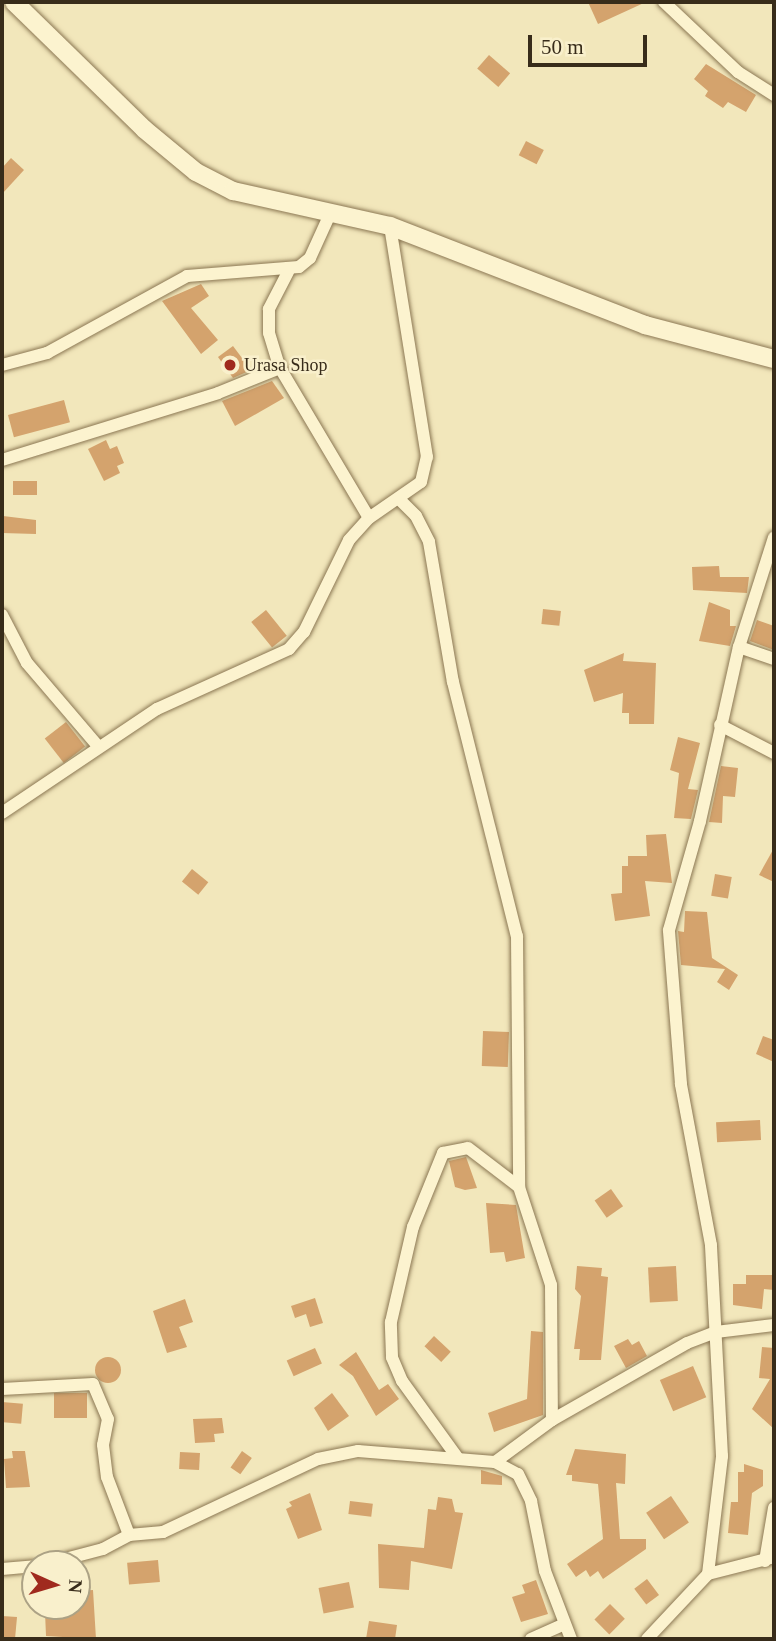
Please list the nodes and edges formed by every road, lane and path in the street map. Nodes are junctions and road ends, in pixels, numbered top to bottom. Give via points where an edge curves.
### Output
1 (14, 2) edge
2 (664, 2) edge
3 (774, 95) edge
4 (331, 212) junction
5 (390, 226) junction
6 (288, 272) junction
7 (774, 359) edge
8 (2, 365) edge
9 (280, 368) junction
10 (2, 460) edge
11 (401, 501) junction
12 (369, 518) junction
13 (774, 537) edge
14 (2, 615) edge
15 (739, 647) junction
16 (774, 659) edge
17 (720, 725) junction
18 (98, 746) junction
19 (774, 753) edge
20 (2, 813) edge
21 (519, 1187) junction
22 (774, 1325) edge
23 (716, 1332) junction
24 (2, 1389) edge
25 (552, 1420) junction
26 (457, 1457) junction
27 (495, 1462) junction
28 (774, 1508) edge
29 (129, 1535) junction
30 (91, 1552) edge
31 (770, 1559) edge
32 (21, 1567) edge
33 (2, 1569) edge
34 (708, 1574) junction
35 (563, 1625) junction
36 (531, 1639) edge
37 (571, 1639) edge
38 (647, 1639) edge

1 - 4 street via 144,129 196,172 233,191
2 - 3 street via 738,72
4 - 5 street
4 - 6 street via 310,258
5 - 7 street via 458,249 544,290 645,325
5 - 11 street via 427,457 421,482
6 - 8 street via 187,276 47,353
6 - 9 street via 269,309 269,333
9 - 10 street via 218,393
9 - 12 street
11 - 12 street
11 - 21 street via 429,542 453,682 517,936
12 - 18 street via 330,570 304,632 289,649 157,709
13 - 15 street
14 - 18 street via 27,663
15 - 16 street
15 - 17 street
17 - 19 street
17 - 23 street via 667,949 681,1084 710,1245
18 - 20 street
21 - 25 street via 551,1285
21 - 26 street via 468,1148 443,1153 413,1227 391,1322 391,1357 402,1381
22 - 23 street
23 - 25 street via 659,1358
23 - 34 street via 722,1457
24 - 29 street via 82,1381 101,1394 107,1419 103,1445 107,1477
25 - 27 street
26 - 27 street
26 - 29 street via 358,1451 318,1460 163,1532
27 - 35 street via 518,1475 531,1501 545,1571
28 - 31 street
29 - 30 street
31 - 34 street
32 - 33 street
34 - 38 street
35 - 36 street
35 - 37 street

